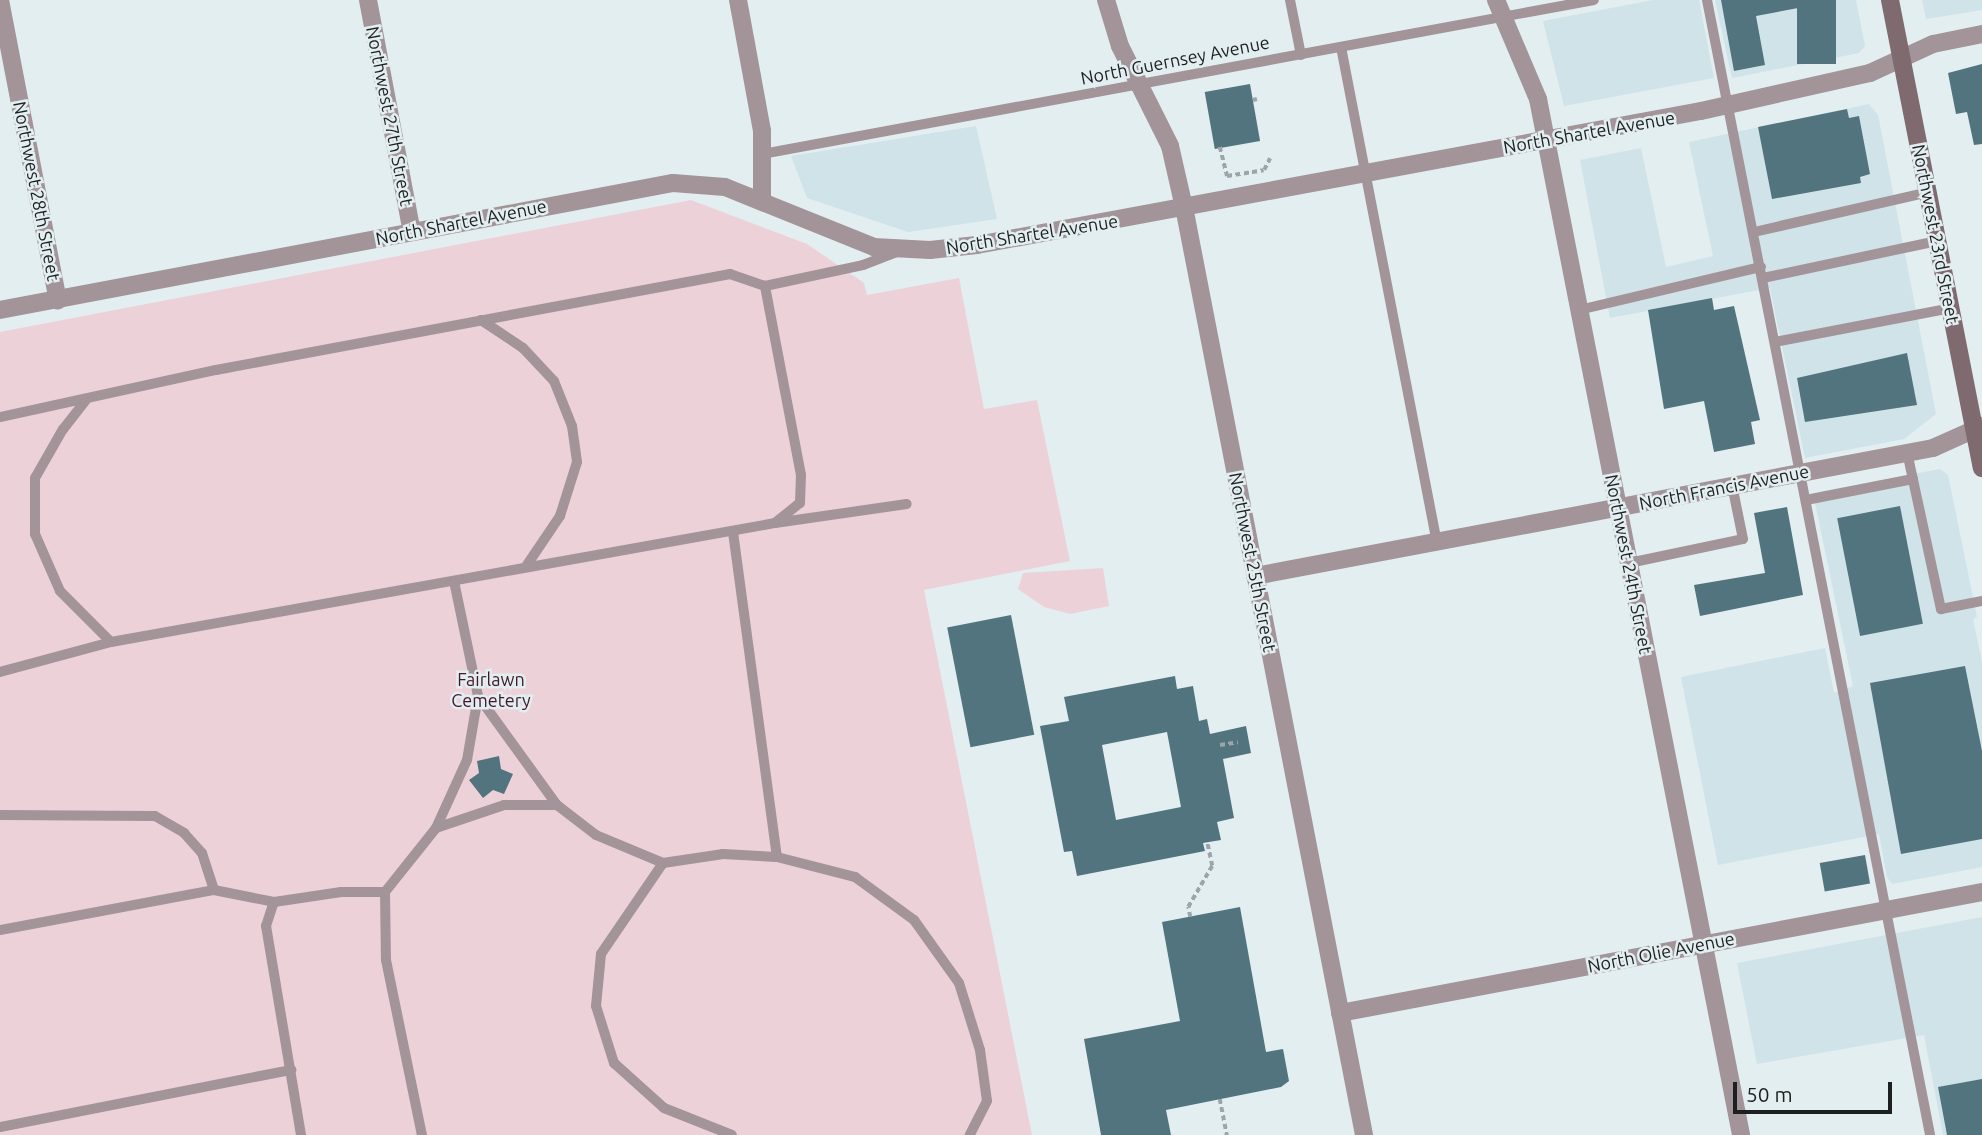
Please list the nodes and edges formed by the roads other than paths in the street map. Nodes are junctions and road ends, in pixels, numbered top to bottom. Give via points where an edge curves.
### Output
1 (0, 0) edge
2 (368, 0) edge
3 (738, 0) edge
4 (1106, 0) edge
5 (1290, 0) edge
6 (1594, 0) edge
7 (1707, 0) edge
8 (1890, 0) edge
9 (1499, 8) edge
10 (1982, 34) edge
11 (1341, 47) junction
12 (1301, 55) junction
13 (1902, 58) junction
14 (1141, 85) junction
15 (1729, 105) junction
16 (1545, 140) junction
17 (762, 154) junction
18 (1364, 174) junction
19 (1928, 192) junction
20 (762, 200) junction
21 (1184, 208) junction
22 (412, 232) junction
23 (1754, 232) junction
24 (1937, 241) junction
25 (903, 250) junction
26 (1762, 272) junction
27 (765, 286) junction
28 (58, 299) junction
29 (1951, 308) junction
30 (0, 310) edge
31 (1579, 310) junction
32 (481, 320) junction
33 (1775, 342) junction
34 (86, 400) junction
35 (0, 417) edge
36 (1978, 427) edge
37 (1907, 452) junction
38 (1982, 468) edge
39 (1801, 472) junction
40 (1913, 479) junction
41 (1732, 485) junction
42 (1806, 500) junction
43 (907, 504) dead end
44 (1618, 507) junction
45 (775, 523) junction
46 (733, 532) junction
47 (1437, 543) junction
48 (1629, 563) junction
49 (527, 565) junction
50 (1255, 576) junction
51 (454, 581) junction
52 (1982, 601) edge
53 (111, 642) junction
54 (0, 672) edge
55 (478, 696) junction
56 (557, 805) junction
57 (0, 815) edge
58 (436, 828) junction
59 (777, 857) junction
60 (663, 863) junction
61 (214, 890) junction
62 (385, 892) junction
63 (1982, 892) edge
64 (274, 902) junction
65 (1885, 911) junction
66 (0, 930) edge
67 (1704, 943) junction
68 (1340, 1013) junction
69 (290, 1070) junction
70 (0, 1127) edge
71 (301, 1135) edge
72 (422, 1135) edge
73 (732, 1135) edge
74 (970, 1135) edge
75 (1364, 1135) edge
76 (1741, 1135) edge
77 (1930, 1135) edge

1 - 28 street, Northwest 28th Street
2 - 22 street, Northwest 27th Street
3 - 17 street
4 - 14 street, Northwest 25th Street via 1120,46
5 - 12 lane
6 - 9 lane, North Guernsey Avenue
7 - 15 lane
8 - 13 main road, Northwest 23rd Street
9 - 11 lane, North Guernsey Avenue
9 - 16 street, Northwest 24th Street via 1531,76
10 - 13 street, North Shartel Avenue via 1933,44
11 - 12 lane, North Guernsey Avenue
11 - 18 lane
12 - 14 lane, North Guernsey Avenue
13 - 15 street, North Shartel Avenue via 1870,73
13 - 19 main road, Northwest 23rd Street
14 - 17 lane, North Guernsey Avenue
14 - 21 street, Northwest 25th Street via 1170,146
15 - 16 street, North Shartel Avenue
15 - 23 lane
16 - 18 street, North Shartel Avenue
16 - 31 street, Northwest 24th Street
17 - 20 street
18 - 21 street, North Shartel Avenue
18 - 47 lane
19 - 23 lane
19 - 24 main road, Northwest 23rd Street
20 - 22 street, North Shartel Avenue via 725,187 673,183
20 - 25 street, North Shartel Avenue via 852,240
21 - 25 street, North Shartel Avenue via 977,246
21 - 50 street, Northwest 25th Street
22 - 28 street, North Shartel Avenue
23 - 26 lane
24 - 26 lane
24 - 29 main road, Northwest 23rd Street
25 - 27 lane via 863,265
26 - 31 lane
26 - 33 lane
27 - 32 lane via 730,274
27 - 45 lane via 801,475 800,503
28 - 30 street, North Shartel Avenue
29 - 33 lane
29 - 36 main road, Northwest 23rd Street
31 - 44 street, Northwest 24th Street
32 - 34 lane via 216,370
32 - 49 lane via 523,348 554,381 572,426 574,473 560,516
33 - 39 lane
34 - 35 lane
34 - 53 lane via 35,478 35,534 60,591
36 - 37 street, North Francis Avenue via 1933,447
36 - 38 main road, Northwest 23rd Street
37 - 39 street, North Francis Avenue
37 - 40 lane
39 - 41 street, North Francis Avenue
39 - 42 lane
40 - 42 lane
40 - 52 lane via 1941,609
41 - 44 street, North Francis Avenue
41 - 48 lane via 1743,539
42 - 65 lane
43 - 45 lane
44 - 47 street, North Francis Avenue
44 - 48 street, Northwest 24th Street
45 - 46 lane
46 - 49 lane
46 - 59 lane
47 - 50 street, North Francis Avenue
48 - 67 street, Northwest 24th Street
49 - 51 lane
50 - 68 street, Northwest 25th Street
51 - 53 lane
51 - 55 lane
53 - 54 lane
55 - 56 lane
55 - 58 lane via 467,760
56 - 58 lane via 504,805
56 - 60 lane via 596,835
57 - 61 lane via 155,816 184,833 202,853
58 - 62 lane
59 - 60 lane via 723,855
59 - 74 lane via 855,877 914,920 959,983 980,1050 987,1101
60 - 73 lane via 601,954 596,1006 614,1063 664,1108
61 - 64 lane
61 - 66 lane
62 - 64 lane
62 - 72 lane via 386,960
63 - 65 street, North Olie Avenue
64 - 69 lane via 266,926
65 - 67 street, North Olie Avenue
65 - 77 lane
67 - 68 street, North Olie Avenue
67 - 76 street, Northwest 24th Street
68 - 75 street, Northwest 25th Street
69 - 70 lane
69 - 71 lane

